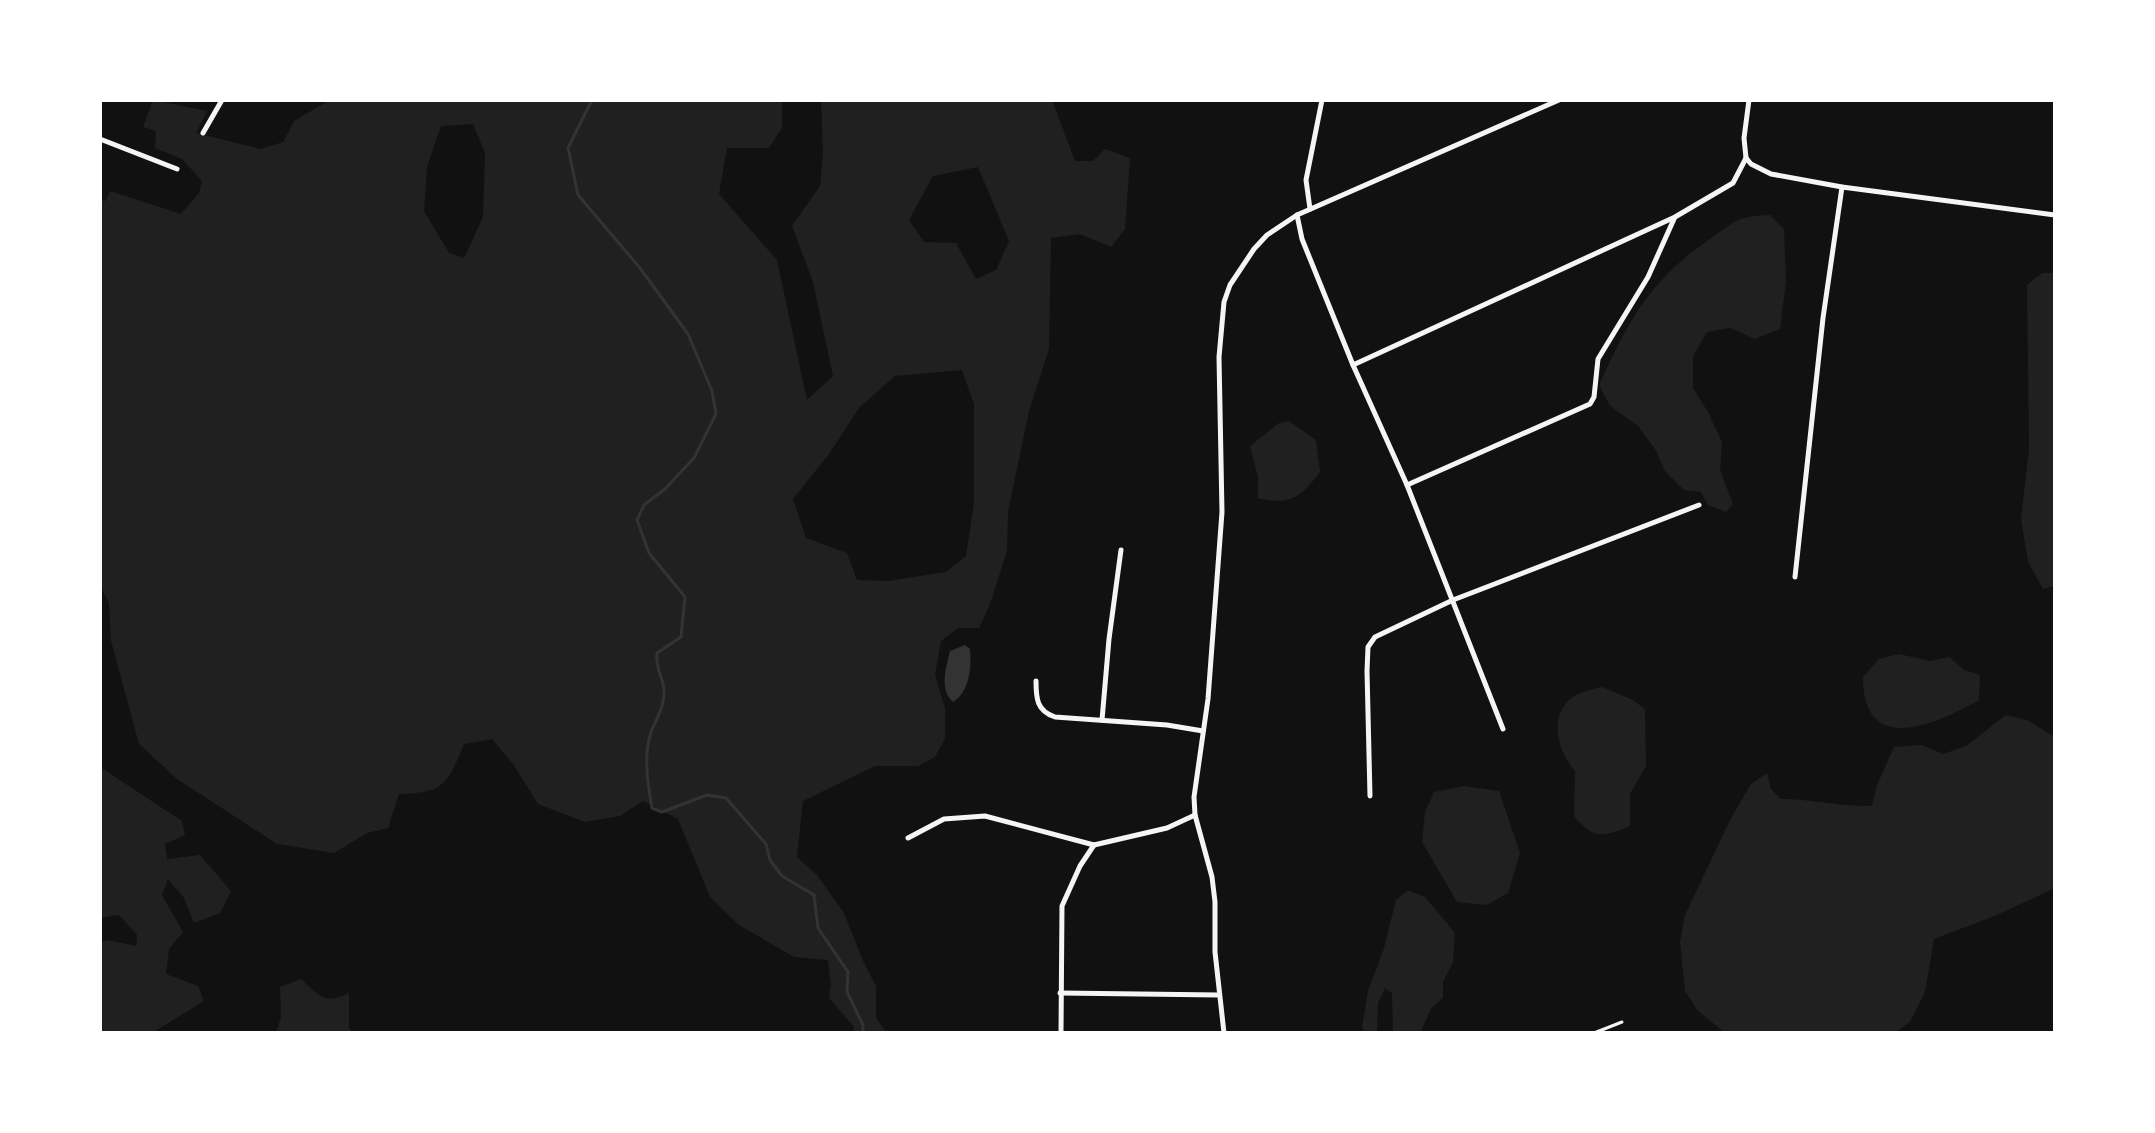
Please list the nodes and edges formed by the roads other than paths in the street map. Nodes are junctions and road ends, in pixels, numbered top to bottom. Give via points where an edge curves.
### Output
1 (222, 100) edge
2 (1322, 100) edge
3 (1559, 100) edge
4 (1749, 100) edge
5 (203, 133) dead end
6 (100, 139) edge
7 (1746, 158) junction
8 (177, 169) dead end
9 (1842, 187) junction
10 (1310, 209) junction
11 (1297, 215) junction
12 (2055, 215) edge
13 (1675, 217) junction
14 (1353, 365) junction
15 (1407, 485) junction
16 (1699, 505) dead end
17 (1121, 550) dead end
18 (1795, 577) dead end
19 (1453, 600) junction
20 (1036, 681) dead end
21 (1102, 720) junction
22 (1503, 729) dead end
23 (1203, 731) junction
24 (1370, 796) dead end
25 (1195, 815) junction
26 (908, 838) dead end
27 (1094, 845) junction
28 (1059, 993) junction
29 (1219, 995) junction
30 (1622, 1022) dead end
31 (1061, 1033) edge
32 (1224, 1033) edge
33 (1594, 1033) edge

1 - 5 street
2 - 10 street via 1306,180
3 - 10 street
4 - 7 street
6 - 8 street
7 - 9 street via 1771,174
7 - 13 street via 1733,183
9 - 12 street
9 - 18 street
10 - 11 street
11 - 14 street
11 - 23 street via 1254,249 1224,302 1219,357 1222,512
13 - 14 street
13 - 15 street via 1656,263 1598,359 1590,404
14 - 15 street
15 - 19 street
16 - 19 street
17 - 21 street
19 - 22 street
19 - 24 street via 1370,641
20 - 21 street via 1045,714
21 - 23 street
23 - 25 street
25 - 27 street via 1167,828
25 - 29 street via 1212,877
26 - 27 street via 944,819 985,816
27 - 28 street via 1064,897
28 - 29 street
28 - 31 street
29 - 32 street
30 - 33 lane

